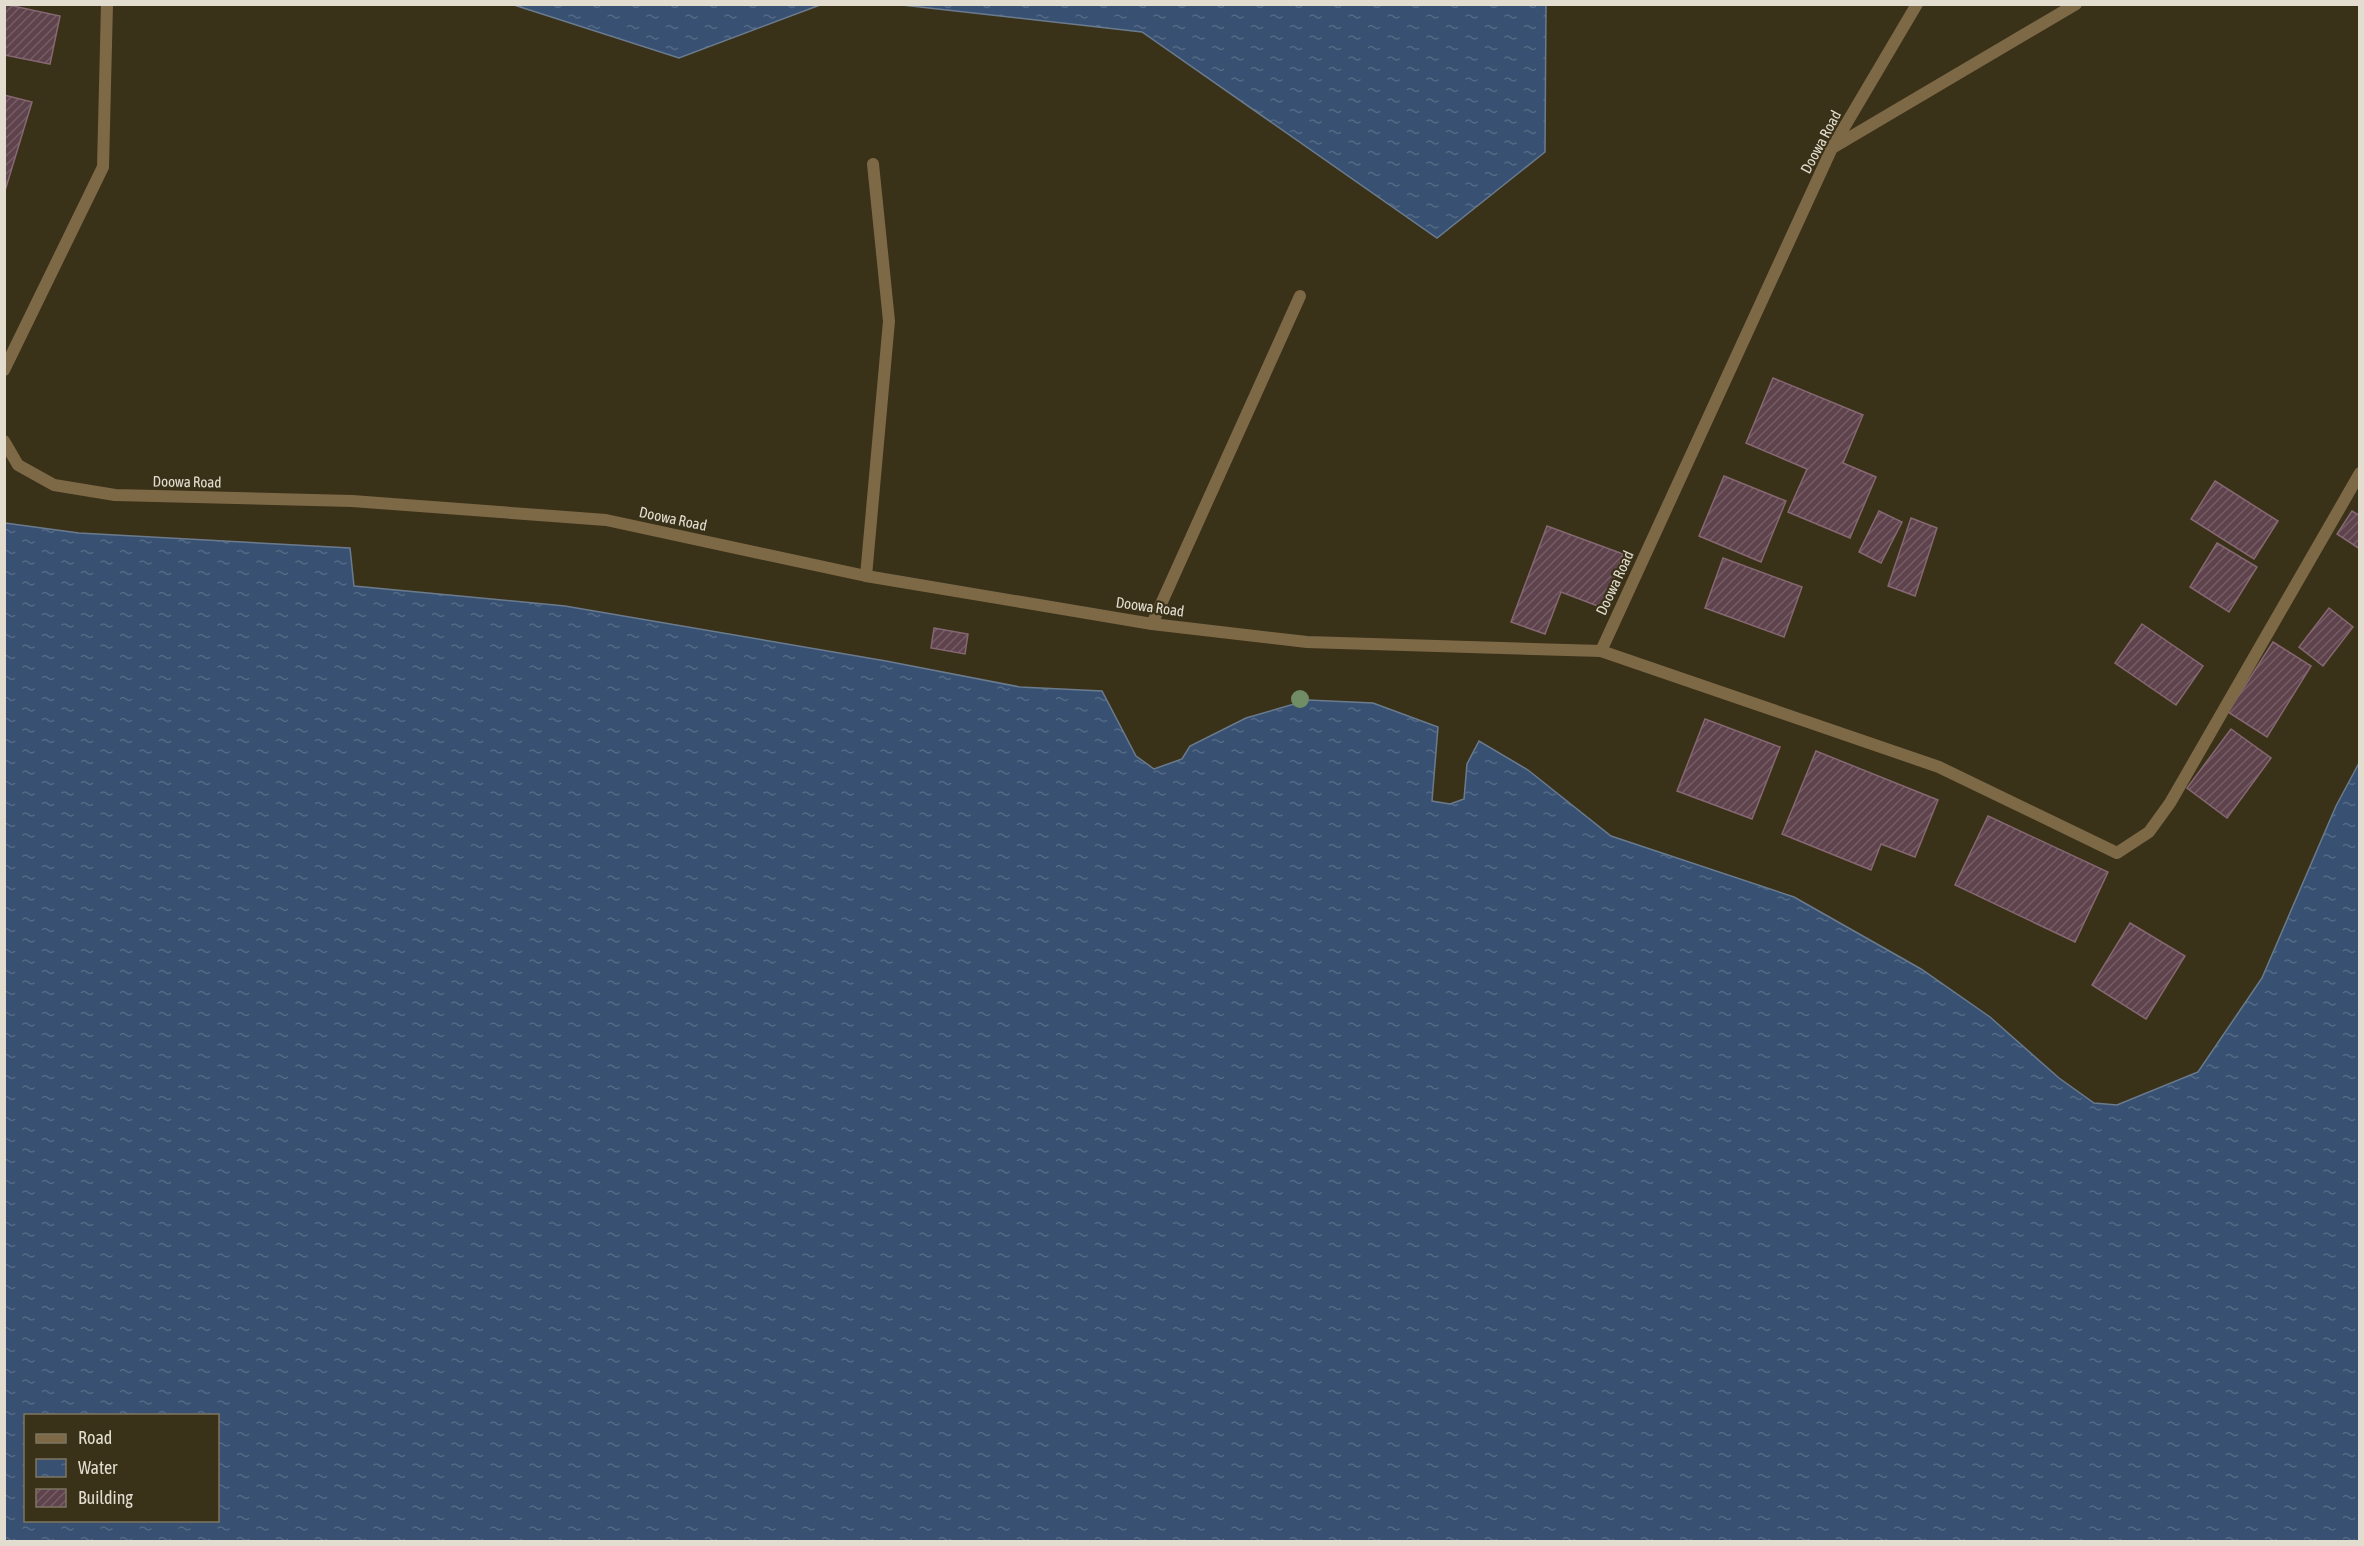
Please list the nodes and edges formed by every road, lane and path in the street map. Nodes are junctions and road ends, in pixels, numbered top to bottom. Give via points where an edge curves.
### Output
1 (107, 4) edge
2 (1917, 4) edge
3 (2076, 4) edge
4 (1832, 148) junction
5 (873, 164) dead end
6 (1300, 296) dead end
7 (4, 370) edge
8 (4, 441) edge
9 (2360, 473) edge
10 (866, 576) junction
11 (1152, 624) junction
12 (1600, 651) junction

1 - 7 street via 103,167
2 - 4 street, Doowa Road
3 - 4 street
4 - 12 street, Doowa Road
5 - 10 street via 889,321
6 - 11 street
8 - 10 street, Doowa Road via 18,465 54,485 115,495 352,501 606,520
9 - 12 street via 2170,803 2149,832 2117,853 1939,767
10 - 11 street, Doowa Road
11 - 12 street, Doowa Road via 1307,642

